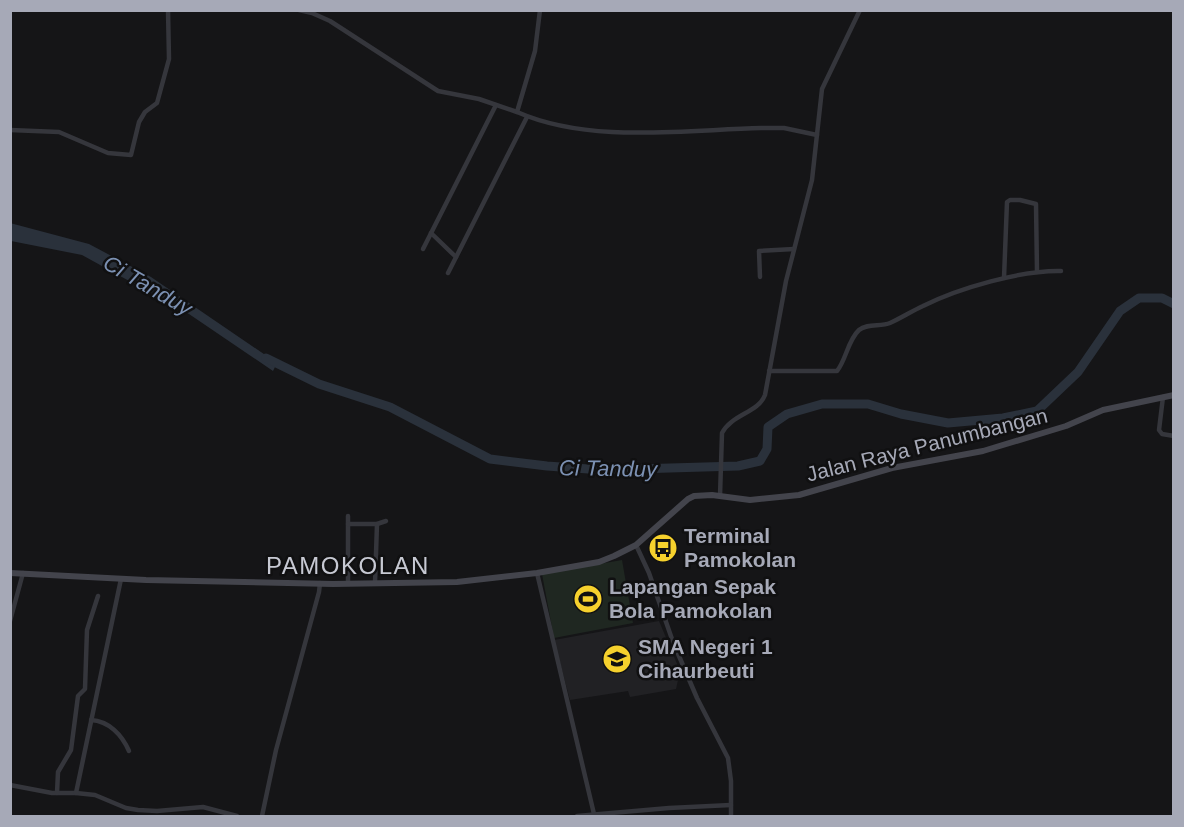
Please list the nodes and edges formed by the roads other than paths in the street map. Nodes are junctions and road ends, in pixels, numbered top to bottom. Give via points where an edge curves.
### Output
1 (168, 10) edge
2 (299, 10) edge
3 (540, 10) edge
4 (860, 10) edge
5 (496, 105) junction
6 (517, 112) junction
7 (527, 117) junction
8 (10, 130) edge
9 (817, 135) junction
10 (431, 233) junction
11 (423, 249) dead end
12 (794, 249) junction
13 (456, 257) junction
14 (1061, 271) dead end
15 (1037, 272) junction
16 (448, 273) dead end
17 (760, 277) dead end
18 (1004, 278) junction
19 (769, 371) junction
20 (1173, 395) edge
21 (1163, 397) junction
22 (1173, 436) edge
23 (720, 496) junction
24 (348, 516) dead end
25 (386, 522) dead end
26 (348, 524) junction
27 (377, 524) junction
28 (636, 545) junction
29 (10, 573) edge
30 (23, 573) junction
31 (537, 573) junction
32 (121, 579) junction
33 (320, 583) junction
34 (375, 583) junction
35 (348, 584) junction
36 (98, 596) dead end
37 (10, 621) edge
38 (91, 720) junction
39 (129, 751) dead end
40 (10, 785) edge
41 (57, 793) junction
42 (76, 793) junction
43 (730, 805) junction
44 (594, 814) junction
45 (237, 816) edge
46 (262, 816) edge
47 (577, 816) edge
48 (731, 816) edge

1 - 8 street via 169,59 157,103 139,122 132,154 108,153 58,132
2 - 5 street via 330,21 438,91
3 - 6 street via 535,51
4 - 9 street via 822,89
5 - 6 street
5 - 10 street
6 - 7 street
7 - 9 street via 572,128 622,132 761,128
7 - 13 street
9 - 12 street via 812,180
10 - 11 street
10 - 13 street
12 - 17 street via 759,251
12 - 19 street
13 - 16 street
14 - 15 street
15 - 18 street
15 - 18 street via 1036,204 1010,200
18 - 19 street via 942,298 887,325 859,330 837,371
19 - 23 street via 763,400 726,425 722,433
20 - 21 main road, Jalan Raya Panumbangan
21 - 22 street via 1159,430
21 - 23 main road, Jalan Raya Panumbangan via 1103,410 1066,426 983,451 892,468 799,495 750,500
23 - 28 main road, Jalan Raya Panumbangan via 688,499
24 - 26 street
25 - 27 street
26 - 27 street
26 - 35 street
27 - 34 street
28 - 31 main road, Jalan Raya Panumbangan via 598,562
28 - 43 street via 697,698 728,758
29 - 30 main road, Jalan Raya Panumbangan
30 - 32 main road, Jalan Raya Panumbangan
30 - 37 street
31 - 34 main road, Jalan Raya Panumbangan via 458,582
31 - 44 street
32 - 33 main road, Jalan Raya Panumbangan
32 - 38 street
33 - 35 main road, Jalan Raya Panumbangan
33 - 46 street
34 - 35 main road, Jalan Raya Panumbangan
36 - 41 street via 87,630 85,689 78,696 71,750 58,772
38 - 39 street via 113,728
38 - 42 street
40 - 41 street
41 - 42 street
42 - 45 street via 94,795 132,809 203,807
43 - 44 street
43 - 48 street
44 - 47 street

